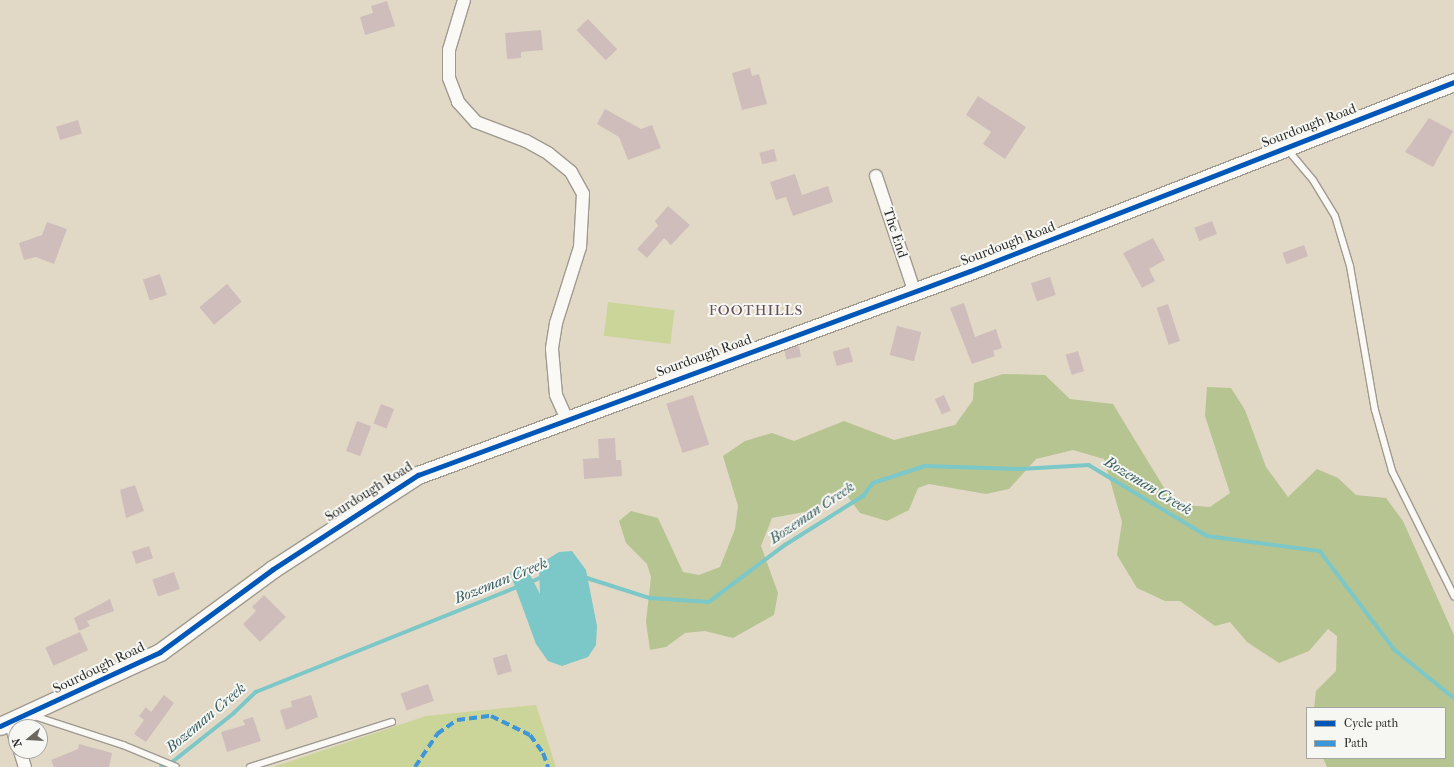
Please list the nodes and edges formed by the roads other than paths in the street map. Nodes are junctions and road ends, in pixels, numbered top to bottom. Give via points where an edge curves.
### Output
1 (464, 0) edge
2 (1454, 82) edge
3 (1286, 148) junction
4 (876, 176) dead end
5 (914, 290) junction
6 (567, 420) junction
7 (1454, 596) edge
8 (30, 714) junction
9 (392, 722) dead end
10 (5, 724) edge
11 (176, 767) edge
12 (250, 767) edge

1 - 6 street via 449,50 449,78 458,102 476,122 526,140 549,154 571,172 583,194 580,247 556,323 552,349 556,396
2 - 3 street, Sourdough Road
3 - 5 street, Sourdough Road
3 - 7 lane via 1313,180 1335,216 1350,266 1375,410 1388,458 1410,511
4 - 5 street, The End
5 - 6 street, Sourdough Road
6 - 8 street, Sourdough Road via 418,475 273,569 160,652
8 - 10 street, Sourdough Road
8 - 11 lane
9 - 12 lane

